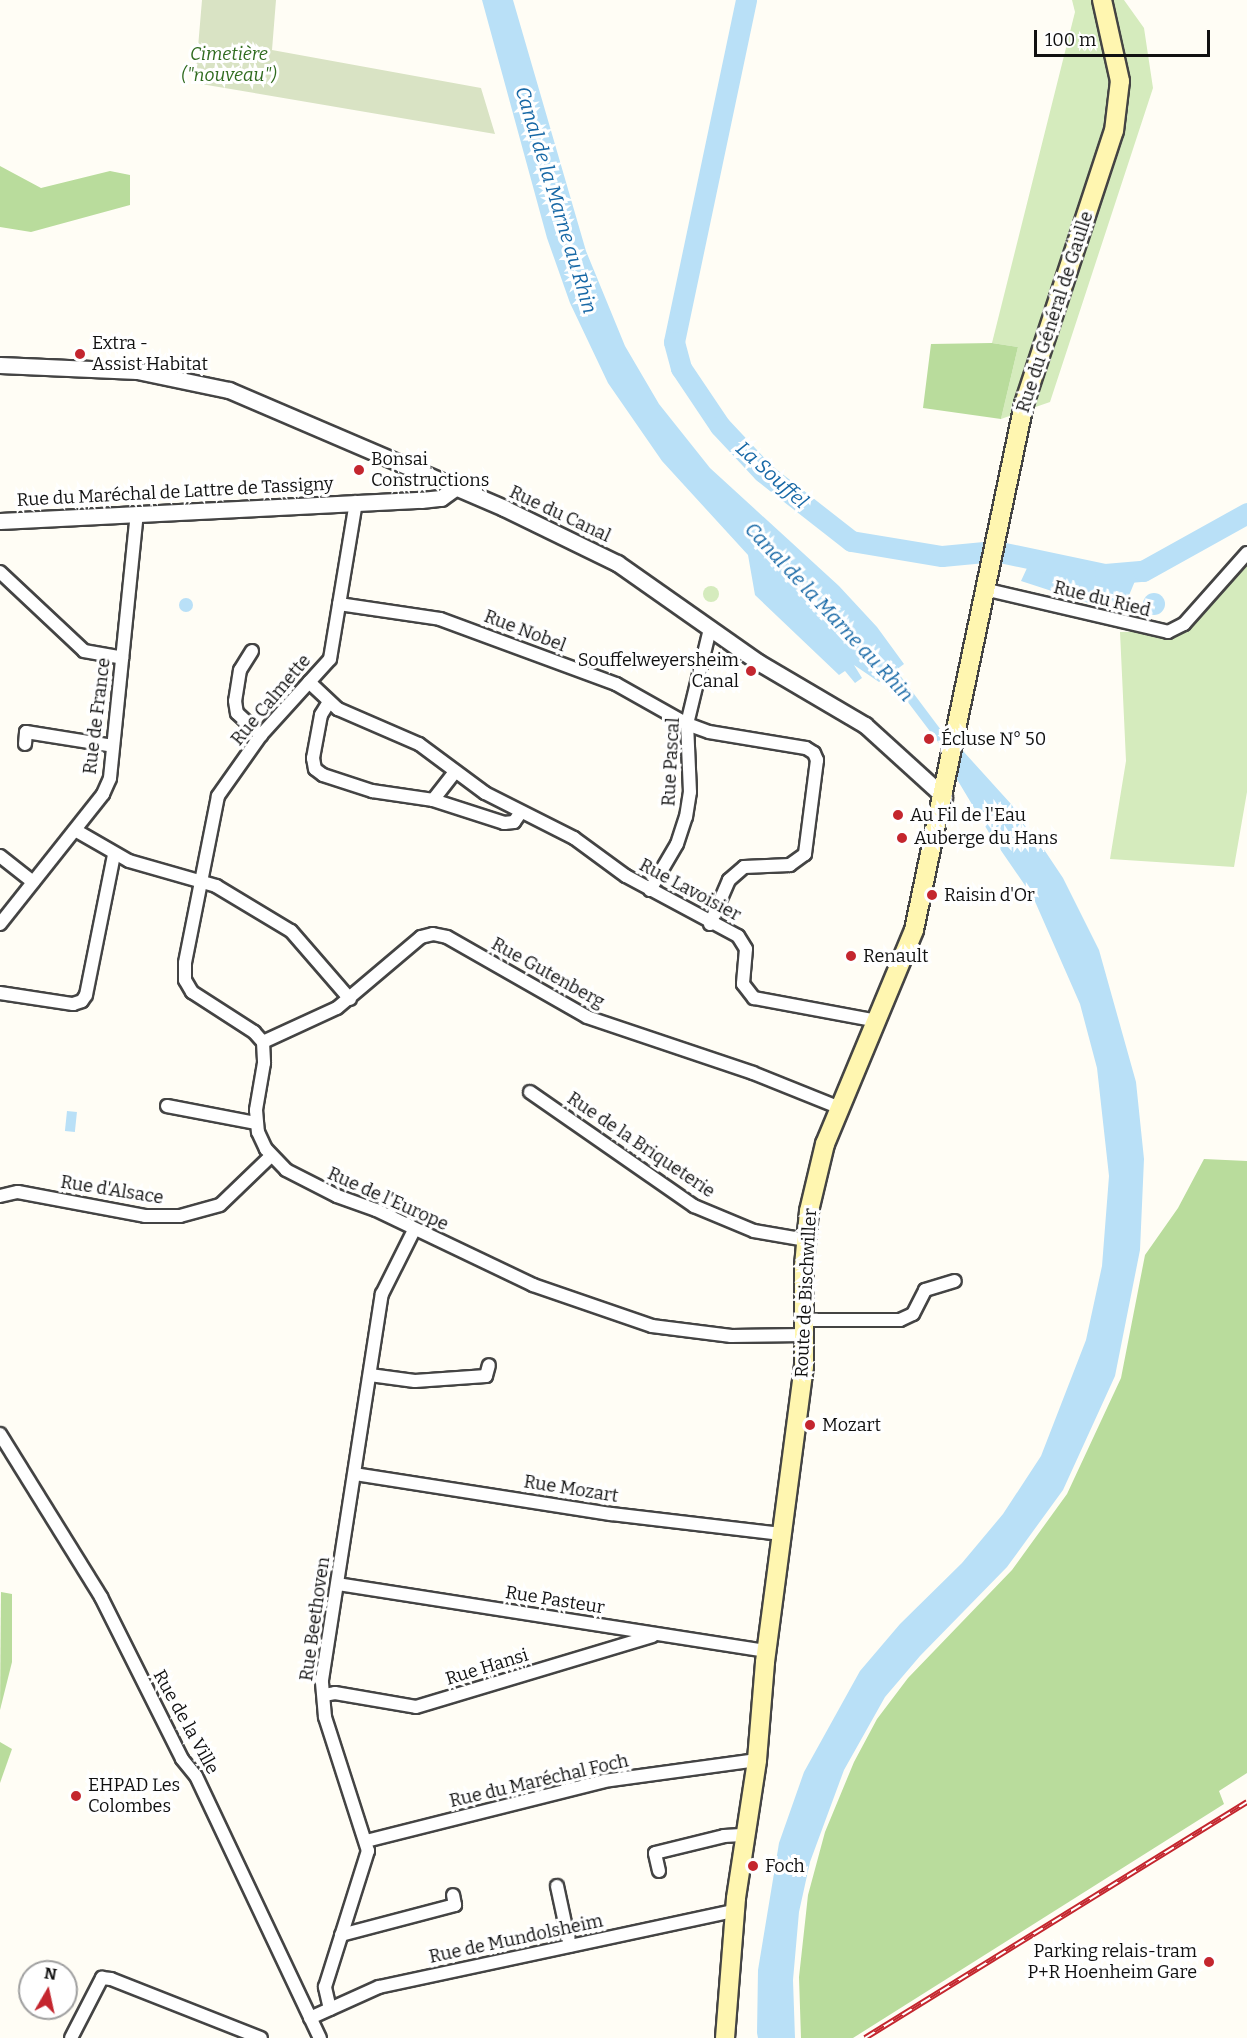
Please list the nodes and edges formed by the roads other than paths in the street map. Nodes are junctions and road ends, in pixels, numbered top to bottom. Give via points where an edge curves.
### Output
1 (1102, 0) edge
2 (0, 365) edge
3 (456, 487) junction
4 (356, 502) junction
5 (137, 513) junction
6 (0, 521) edge
7 (1247, 553) edge
8 (0, 572) edge
9 (988, 590) junction
10 (339, 604) junction
11 (710, 629) junction
12 (252, 651) dead end
13 (122, 658) junction
14 (309, 682) junction
15 (328, 702) junction
16 (687, 724) junction
17 (261, 735) junction
18 (25, 744) dead end
19 (113, 747) junction
20 (949, 771) joint
21 (454, 773) junction
22 (944, 797) junction
23 (433, 800) junction
24 (521, 812) junction
25 (75, 830) junction
26 (114, 855) junction
27 (0, 856) edge
28 (203, 880) junction
29 (33, 882) junction
30 (650, 890) junction
31 (0, 924) edge
32 (710, 924) junction
33 (0, 993) edge
34 (350, 999) junction
35 (878, 1021) junction
36 (263, 1042) junction
37 (530, 1092) dead end
38 (167, 1106) dead end
39 (840, 1108) junction
40 (256, 1124) junction
41 (271, 1156) junction
42 (0, 1196) edge
43 (414, 1230) junction
44 (806, 1240) junction
45 (955, 1281) dead end
46 (804, 1328) junction
47 (489, 1365) dead end
48 (370, 1375) junction
49 (0, 1434) edge
50 (356, 1474) junction
51 (782, 1534) junction
52 (338, 1584) junction
53 (658, 1634) junction
54 (766, 1652) junction
55 (324, 1695) junction
56 (757, 1760) junction
57 (746, 1835) junction
58 (366, 1841) junction
59 (659, 1871) dead end
60 (557, 1886) dead end
61 (453, 1895) dead end
62 (735, 1911) junction
63 (341, 1935) junction
64 (570, 1946) junction
65 (330, 2008) junction
66 (309, 2018) junction
67 (71, 2038) edge
68 (261, 2038) edge
69 (320, 2038) edge
70 (726, 2038) edge

1 - 9 main road, Rue du Général de Gaulle via 1119,69 1117,117 1032,372
2 - 3 street, Rue du Canal via 137,372 229,390
3 - 4 street, Rue du Maréchal de Lattre de Tassigny via 441,498
3 - 11 street, Rue du Canal via 617,562
4 - 5 street, Rue du Maréchal de Lattre de Tassigny
4 - 10 street, Rue Calmette
5 - 6 street, Rue du Maréchal de Lattre de Tassigny
5 - 13 street, Rue de France
7 - 9 street, Rue du Ried via 1184,624 1168,632
8 - 13 street via 84,651
9 - 20 main road, Rue du Général de Gaulle
10 - 14 street, Rue Calmette via 330,659
10 - 16 street, Rue Nobel via 440,620 474,631 616,684
11 - 16 street, Rue Pascal
11 - 22 street, Rue du Canal via 865,725
12 - 17 street via 240,670 235,701 237,713
13 - 19 street, Rue de France
14 - 15 street, Rue Lavoisier
14 - 17 street, Rue Calmette
15 - 21 street, Rue Lavoisier via 419,744
15 - 23 street via 321,715 315,769 372,791
16 - 30 street, Rue Pascal via 690,792 686,817 677,844
16 - 32 street, Rue Nobel via 709,732 806,748 817,760 805,854 790,865 748,866 732,875
17 - 28 street, Rue Calmette via 218,796
18 - 19 street via 26,732
19 - 25 street, Rue de France via 110,778
20 - 22 main road, Route de Bischwiller
21 - 23 street
21 - 24 street, Rue Lavoisier
22 - 35 main road, Route de Bischwiller via 914,930
23 - 24 street via 504,823 514,822
24 - 30 street, Rue Lavoisier via 574,838
25 - 26 street
25 - 29 street, Rue de France
26 - 28 street
26 - 33 street via 82,1001 73,1004
27 - 29 street
28 - 34 street via 291,931
28 - 36 street via 185,963 185,980 207,1004 254,1032
29 - 31 street, Rue de France
30 - 32 street, Rue Lavoisier
32 - 35 street, Rue Lavoisier via 738,936 744,944 743,984 754,998
34 - 36 street, Rue Gutenberg
34 - 39 street, Rue Gutenberg via 421,937 447,937 587,1017 753,1073
35 - 39 main road, Route de Bischwiller
36 - 40 street via 265,1055
37 - 44 street, Rue de la Briqueterie via 694,1206 754,1231
38 - 40 street
39 - 44 main road, Route de Bischwiller via 814,1181
40 - 41 street, Rue de l'Europe
41 - 42 street, Rue d'Alsace via 220,1204 180,1216 145,1216 18,1192
41 - 43 street, Rue de l'Europe via 308,1183
43 - 46 street, Rue de l'Europe via 533,1285 652,1326 731,1335
43 - 48 street, Rue Beethoven via 382,1294
44 - 46 main road, Route de Bischwiller
45 - 46 street, Rue de l'Europe via 925,1290 913,1314 900,1320
46 - 51 main road, Route de Bischwiller via 804,1367
47 - 48 street via 486,1376 415,1381
48 - 50 street, Rue Beethoven
49 - 66 street, Rue de la Ville via 101,1597 182,1759 196,1776 294,1976
50 - 51 street, Rue Mozart via 611,1514
50 - 52 street, Rue Beethoven
51 - 54 main road, Route de Bischwiller
52 - 53 street, Rue Pasteur
52 - 55 street, Rue Beethoven via 322,1680
53 - 54 street, Rue Pasteur
53 - 55 street, Rue Hansi via 416,1707 335,1693
54 - 56 main road, Route de Bischwiller
55 - 58 street, Rue Beethoven via 325,1717
56 - 57 main road, Route de Bischwiller
56 - 58 street, Rue du Maréchal Foch via 604,1781
57 - 59 street via 724,1836 655,1853
57 - 62 main road, Route de Bischwiller
58 - 63 street, Rue Beethoven via 368,1851
60 - 64 street
61 - 63 street via 455,1905
62 - 64 street, Rue de Mundolsheim
62 - 70 main road, Route de Bischwiller
63 - 65 street, Rue Beethoven via 325,1987
64 - 65 street, Rue de Mundolsheim via 379,1987
65 - 66 street, Rue de Mundolsheim
66 - 69 street, Rue de la Ville
67 - 68 street via 102,1978 111,1978

